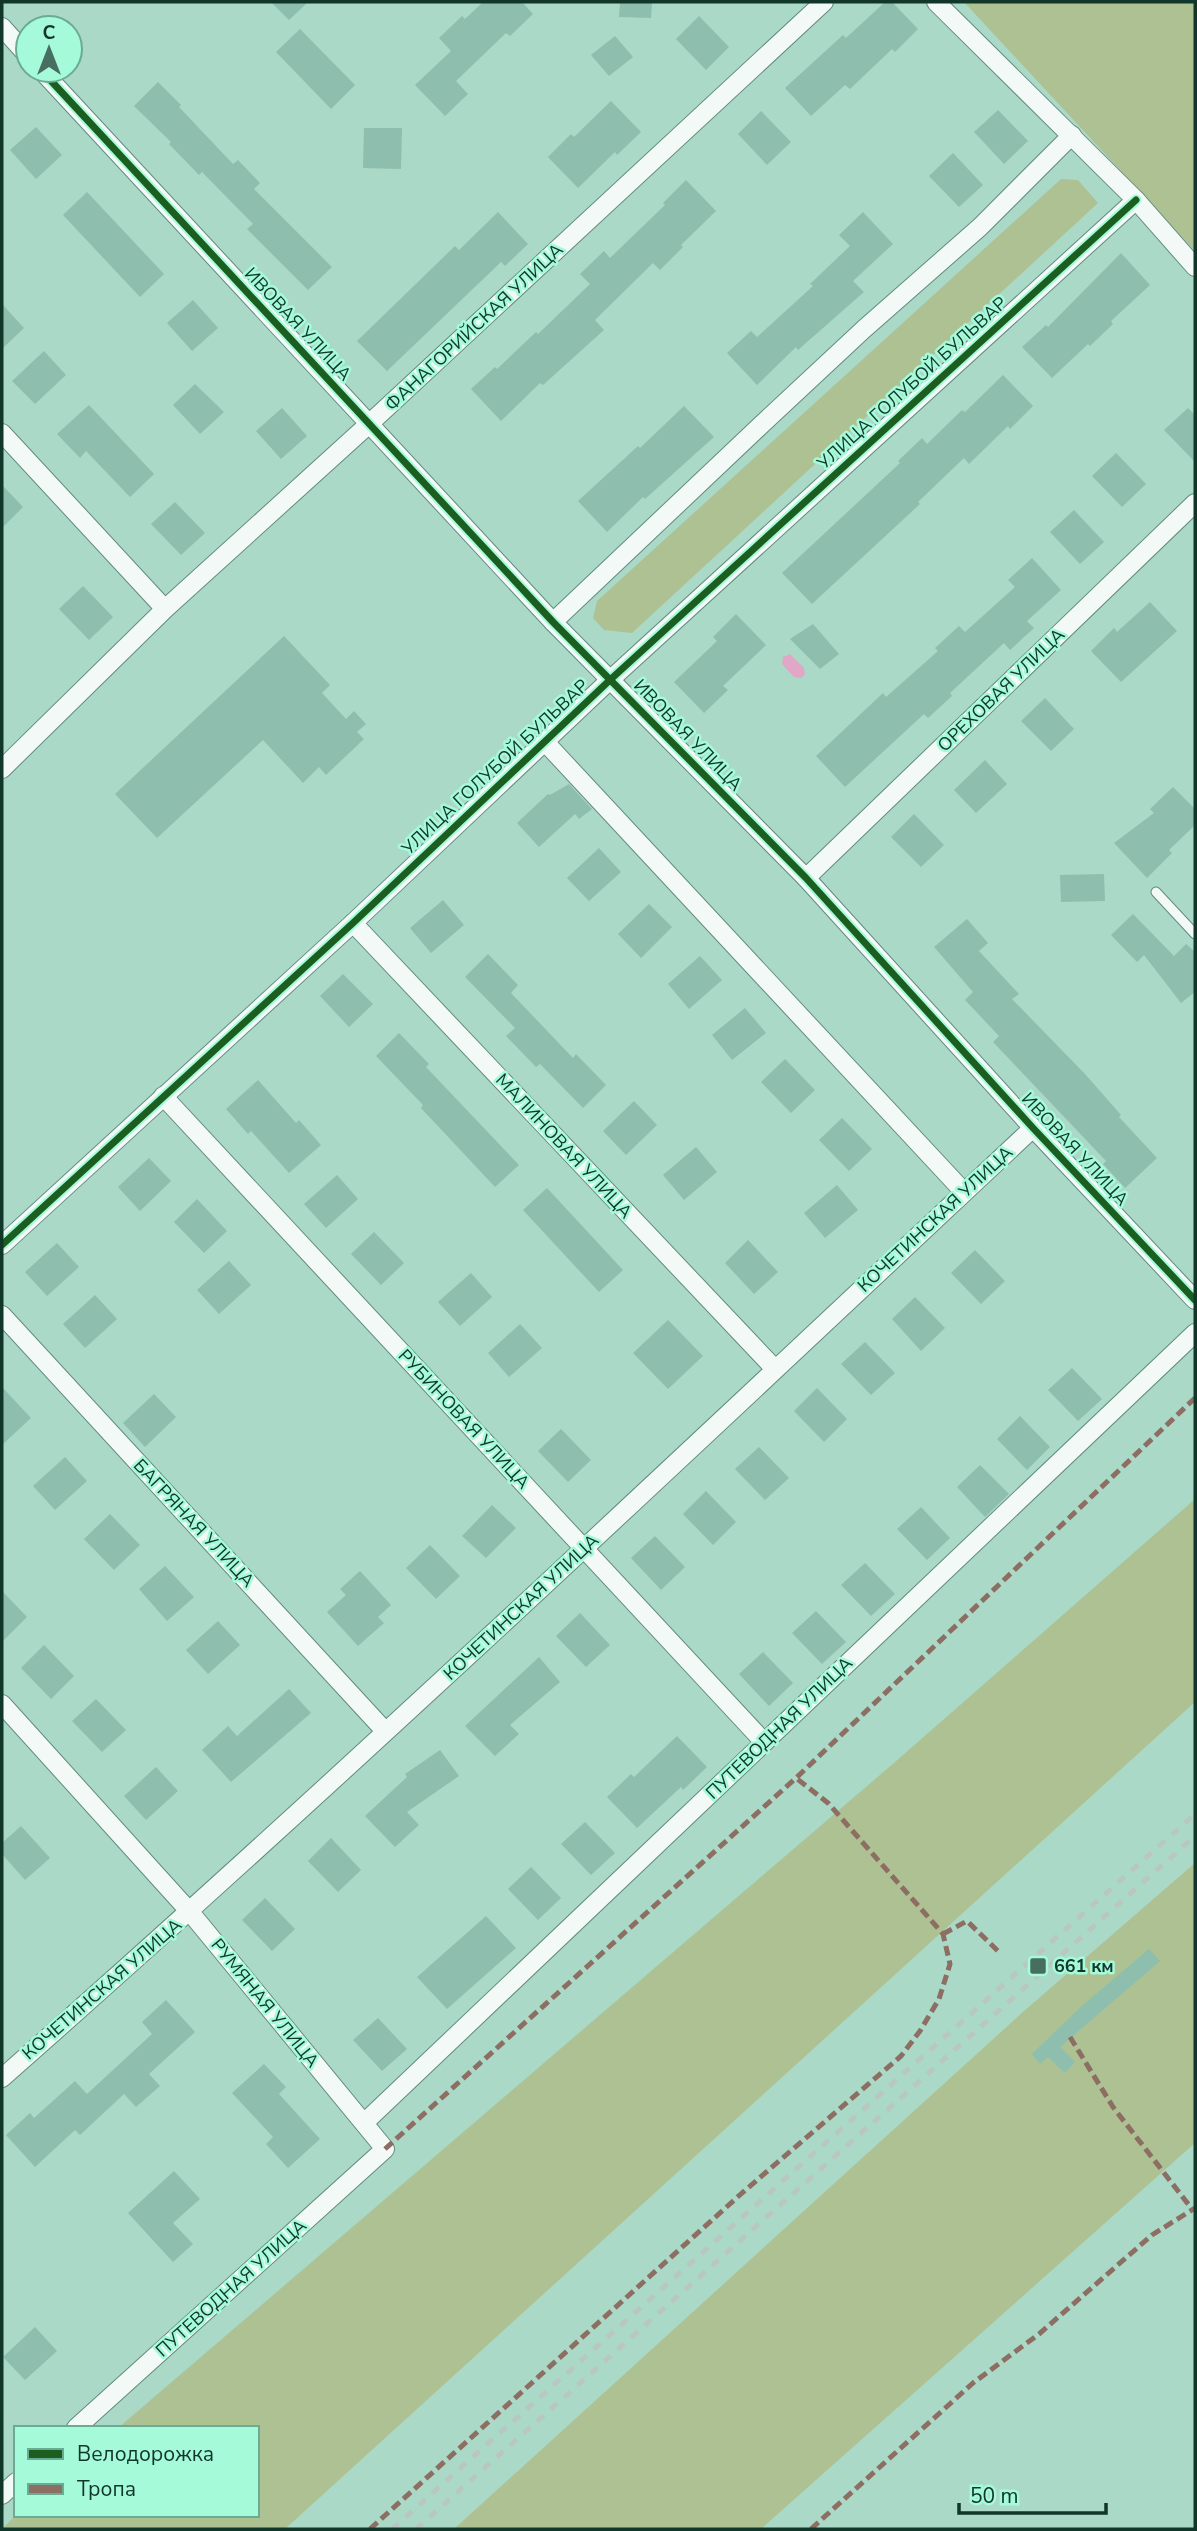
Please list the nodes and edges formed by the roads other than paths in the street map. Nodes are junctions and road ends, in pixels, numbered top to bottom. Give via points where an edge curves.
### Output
1 (824, 2) edge
2 (936, 2) edge
3 (2, 27) edge
4 (14, 40) edge
5 (54, 84) edge
6 (1072, 135) junction
7 (1136, 200) junction
8 (1195, 267) edge
9 (369, 424) junction
10 (2, 433) edge
11 (1195, 503) edge
12 (165, 609) junction
13 (553, 622) junction
14 (611, 679) junction
15 (545, 741) junction
16 (2, 769) edge
17 (806, 878) junction
18 (1156, 892) dead end
19 (353, 923) junction
20 (1195, 934) edge
21 (163, 1096) junction
22 (1033, 1128) junction
23 (964, 1192) junction
24 (2, 1245) edge
25 (1195, 1300) edge
26 (2, 1315) edge
27 (1195, 1333) edge
28 (775, 1369) junction
29 (584, 1549) junction
30 (2, 1704) edge
31 (386, 1731) junction
32 (764, 1742) junction
33 (190, 1912) junction
34 (2, 2078) edge
35 (364, 2123) junction
36 (385, 2149) joint
37 (78, 2426) edge

1 - 9 street, ФАНАГОРИЙСКАЯ УЛИЦА
2 - 6 street
3 - 4 street
5 - 9 street, ИВОВАЯ УЛИЦА
6 - 7 street
6 - 13 street via 981,227 779,408
7 - 8 street
7 - 14 street, УЛИЦА ГОЛУБОЙ БУЛЬВАР
9 - 12 street, ФАНАГОРИЙСКАЯ УЛИЦА
9 - 13 street, ИВОВАЯ УЛИЦА
10 - 12 street
11 - 17 street, ОРЕХОВАЯ УЛИЦА
12 - 16 street, ФАНАГОРИЙСКАЯ УЛИЦА
13 - 14 street, ИВОВАЯ УЛИЦА
14 - 15 street, УЛИЦА ГОЛУБОЙ БУЛЬВАР
14 - 17 street, ИВОВАЯ УЛИЦА
15 - 19 street, УЛИЦА ГОЛУБОЙ БУЛЬВАР
15 - 23 street
17 - 22 street, ИВОВАЯ УЛИЦА
18 - 20 lane
19 - 21 street, УЛИЦА ГОЛУБОЙ БУЛЬВАР
19 - 28 street, МАЛИНОВАЯ УЛИЦА
21 - 24 street, УЛИЦА ГОЛУБОЙ БУЛЬВАР
21 - 29 street, РУБИНОВАЯ УЛИЦА
22 - 23 street, КОЧЕТИНСКАЯ УЛИЦА
22 - 25 street, ИВОВАЯ УЛИЦА
23 - 28 street, КОЧЕТИНСКАЯ УЛИЦА
26 - 31 street, БАГРЯНАЯ УЛИЦА
27 - 32 street, ПУТЕВОДНАЯ УЛИЦА
28 - 29 street, КОЧЕТИНСКАЯ УЛИЦА
29 - 31 street, КОЧЕТИНСКАЯ УЛИЦА
29 - 32 street, РУБИНОВАЯ УЛИЦА
30 - 33 street, РУМЯНАЯ УЛИЦА
31 - 33 street, КОЧЕТИНСКАЯ УЛИЦА
32 - 35 street, ПУТЕВОДНАЯ УЛИЦА
33 - 34 street, КОЧЕТИНСКАЯ УЛИЦА
33 - 35 street, РУМЯНАЯ УЛИЦА
35 - 36 street, РУМЯНАЯ УЛИЦА
36 - 37 street, ПУТЕВОДНАЯ УЛИЦА

